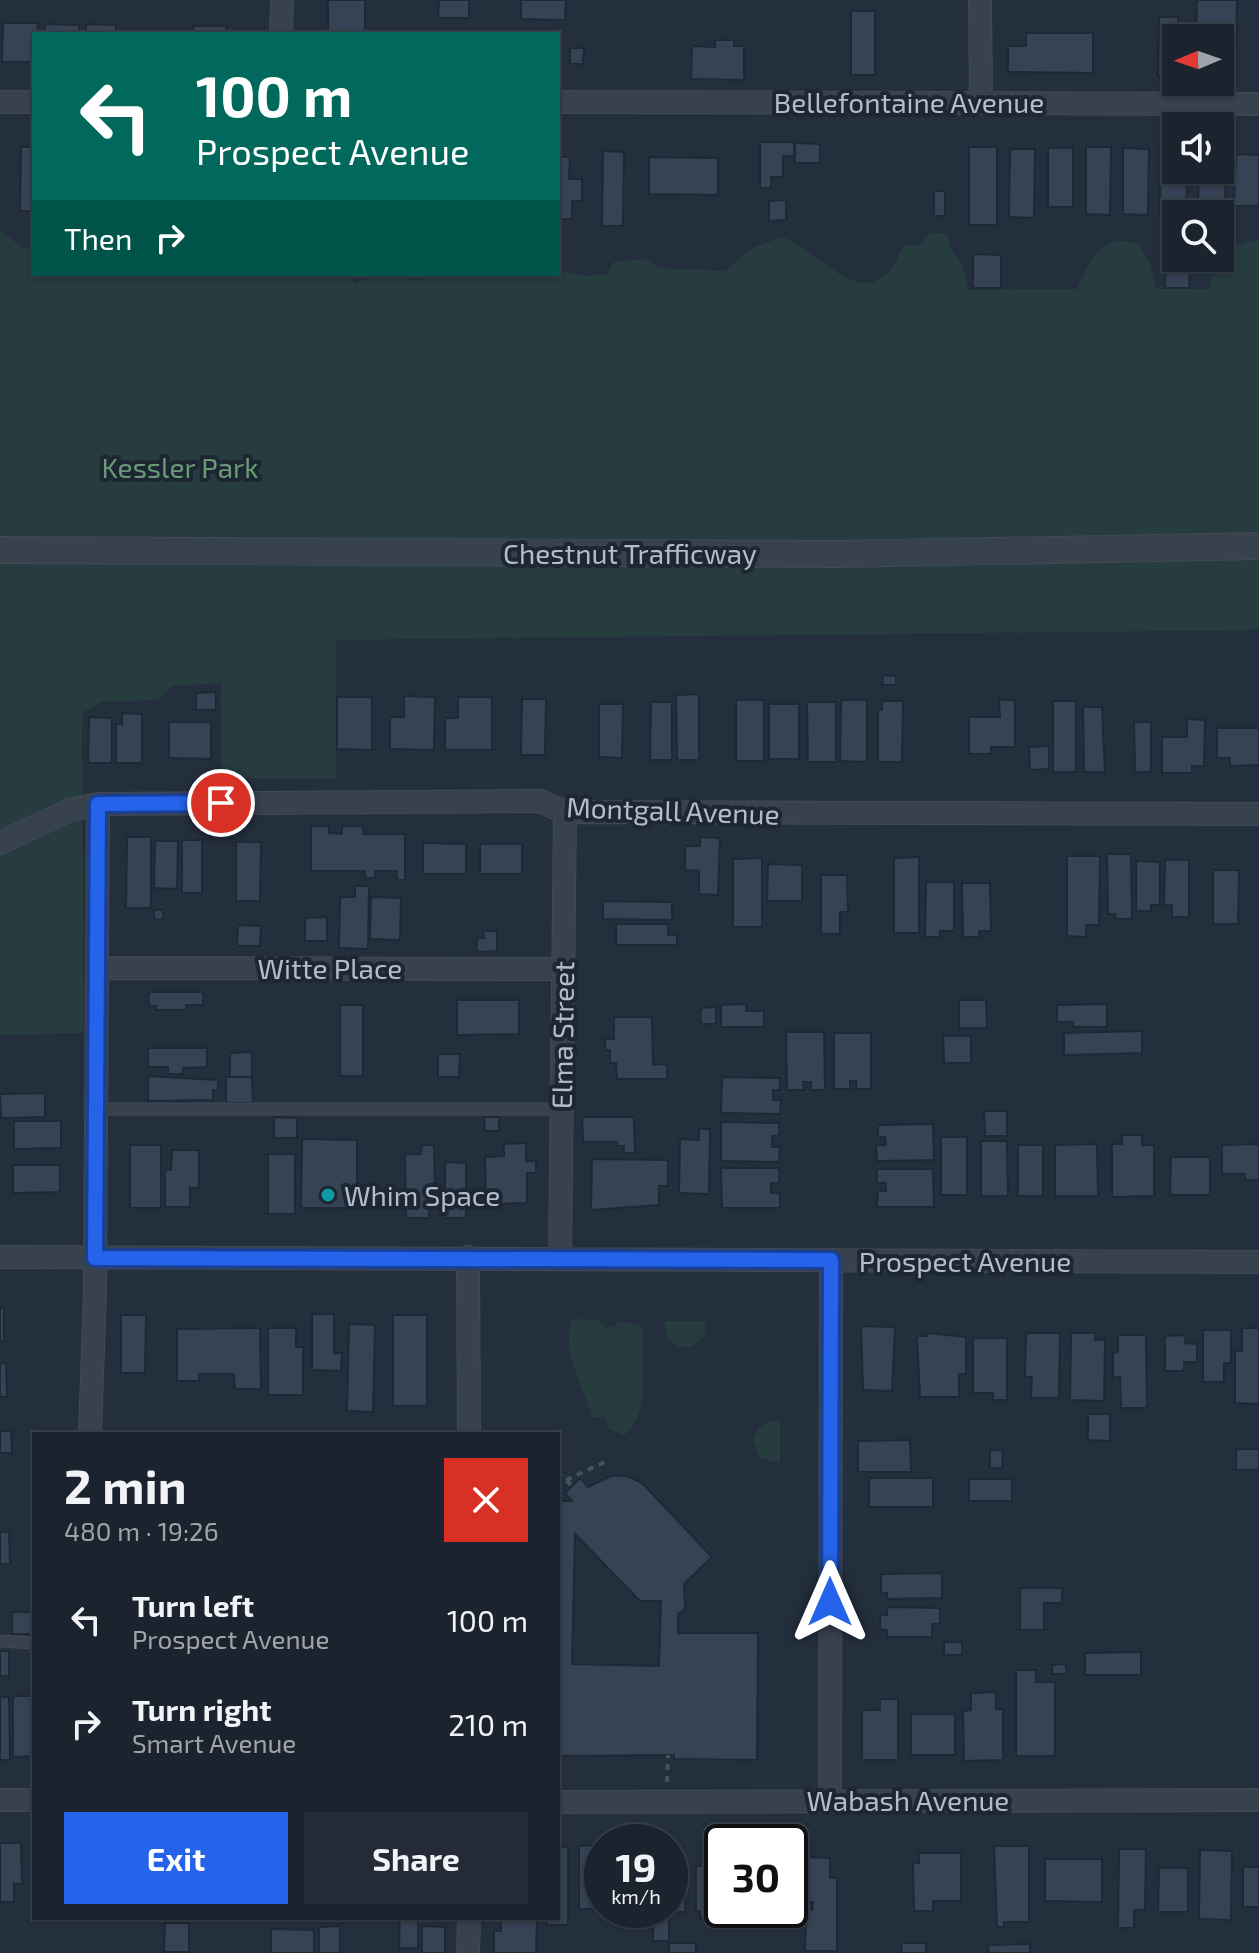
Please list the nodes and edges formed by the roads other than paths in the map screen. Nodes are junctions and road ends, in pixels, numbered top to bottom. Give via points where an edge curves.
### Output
1 (282, 0) edge
2 (980, 0) edge
3 (281, 32) edge
4 (0, 102) edge
5 (32, 102) edge
6 (560, 102) edge
7 (981, 102) junction
8 (1259, 104) edge
9 (1259, 546) edge
10 (0, 550) edge
11 (98, 804) junction
12 (565, 812) junction
13 (1259, 814) edge
14 (0, 843) edge
15 (97, 968) junction
16 (563, 969) junction
17 (96, 1109) junction
18 (561, 1109) junction
19 (0, 1257) edge
20 (468, 1257) junction
21 (95, 1258) junction
22 (560, 1258) junction
23 (831, 1260) junction
24 (1259, 1262) edge
25 (90, 1432) edge
26 (469, 1432) edge
27 (0, 1641) edge
28 (32, 1643) edge
29 (0, 1800) edge
30 (32, 1800) edge
31 (830, 1800) junction
32 (1259, 1800) edge
33 (560, 1802) edge
34 (469, 1920) edge
35 (468, 1953) edge

1 - 3 street
2 - 7 street
4 - 5 street
6 - 7 street, Bellefontaine Avenue
7 - 8 street, Bellefontaine Avenue
9 - 10 street, Chestnut Trafficway via 839,554
11 - 12 street, Montgall Avenue via 540,801
11 - 14 street, Montgall Avenue via 70,810
11 - 15 street
12 - 13 street, Montgall Avenue
12 - 16 street, Elma Street
15 - 16 street, Witte Place
15 - 17 street
16 - 18 street, Elma Street
17 - 18 lane
17 - 21 street
18 - 22 street, Elma Street
19 - 21 street, Prospect Avenue
20 - 21 street, Prospect Avenue
20 - 22 street, Prospect Avenue
20 - 26 street
21 - 25 street
22 - 23 street, Prospect Avenue
23 - 24 street, Prospect Avenue
23 - 31 street
27 - 28 lane
29 - 30 street
31 - 32 street, Wabash Avenue
31 - 33 street, Wabash Avenue
34 - 35 street

